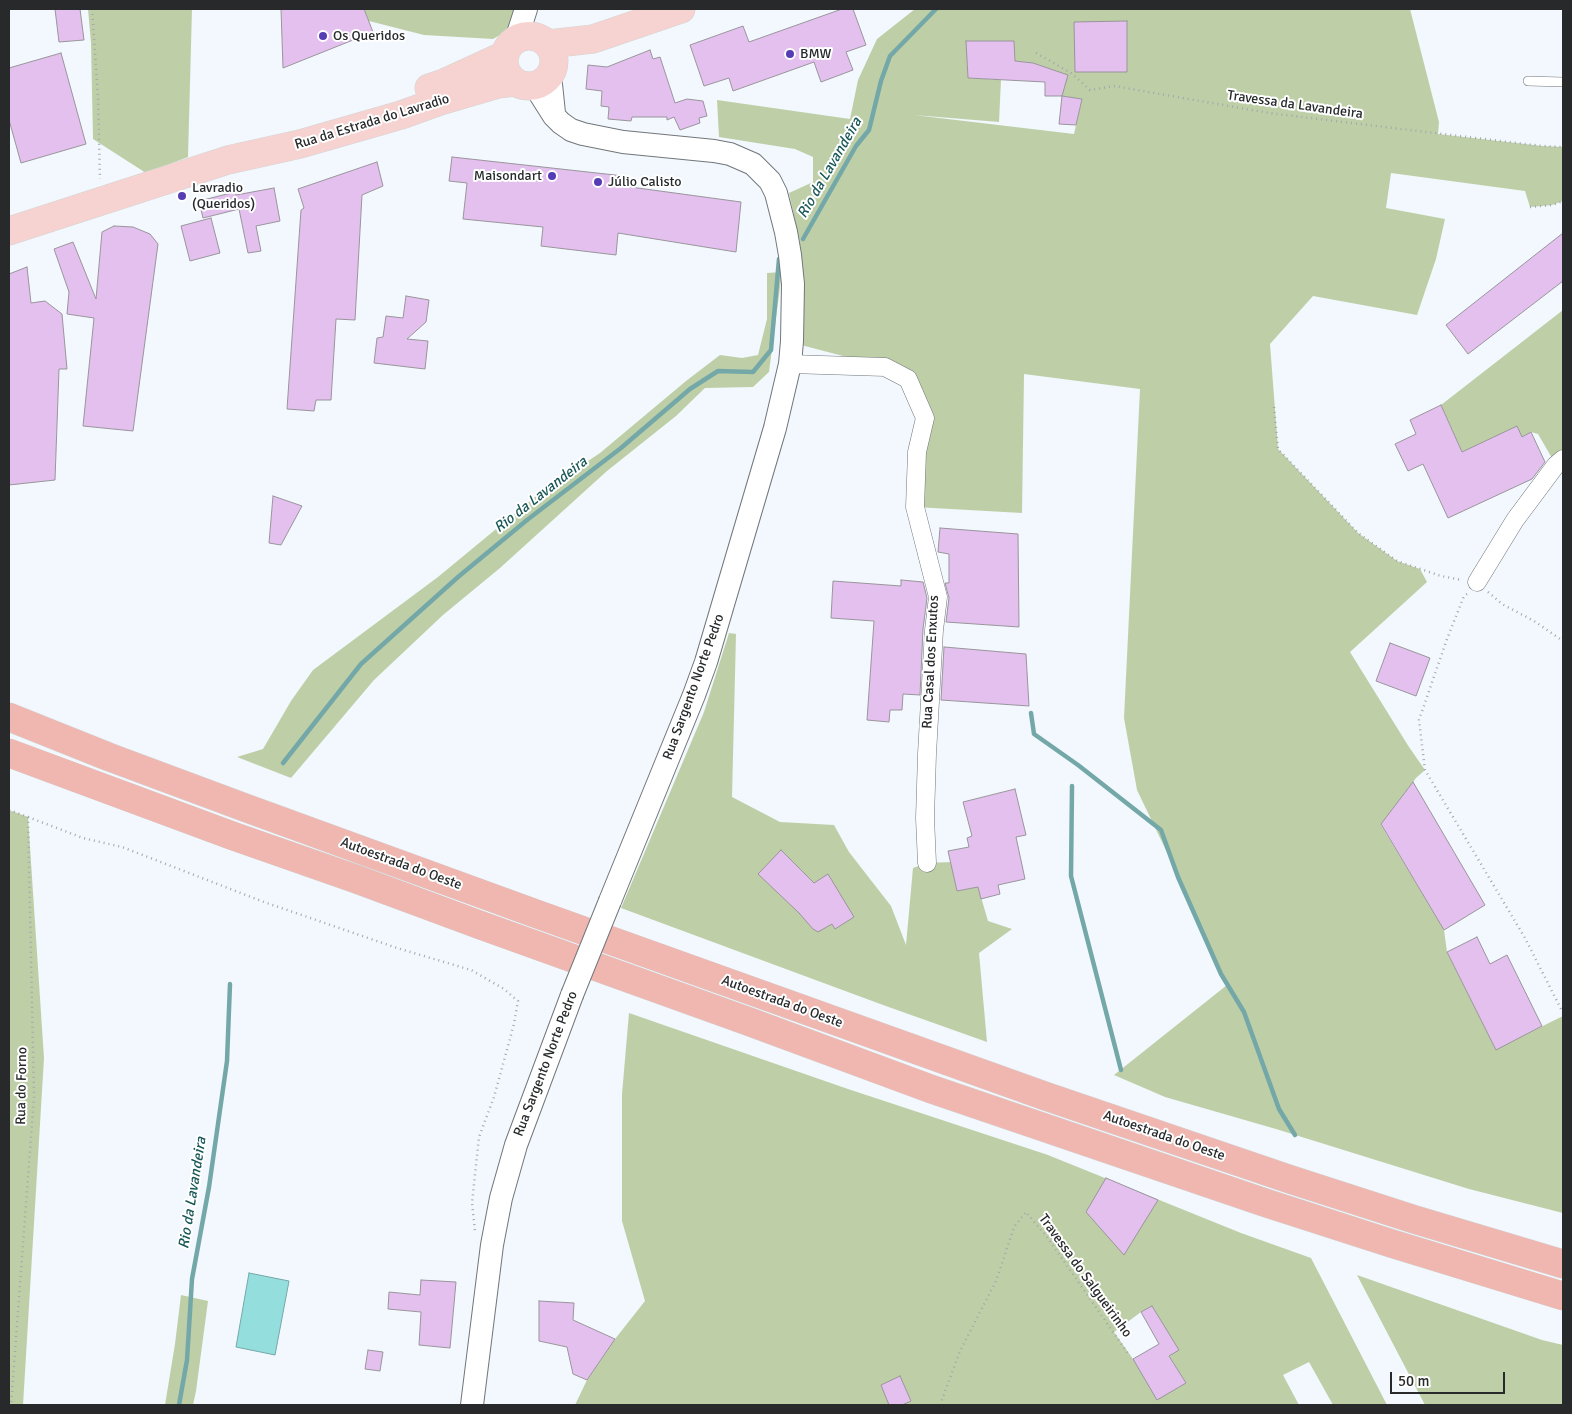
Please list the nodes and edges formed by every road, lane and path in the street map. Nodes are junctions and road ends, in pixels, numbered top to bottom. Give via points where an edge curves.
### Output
1 (92, 9) edge
2 (527, 9) edge
3 (681, 9) edge
4 (1036, 53) dead end
5 (533, 61) junction
6 (1528, 81) dead end
7 (1563, 82) edge
8 (1563, 147) edge
9 (100, 200) junction
10 (1563, 201) edge
11 (1530, 207) dead end
12 (9, 231) edge
13 (790, 364) junction
14 (1274, 407) dead end
15 (1563, 459) edge
16 (1477, 582) junction
17 (1563, 641) edge
18 (9, 717) edge
19 (9, 753) edge
20 (9, 810) edge
21 (28, 817) junction
22 (927, 863) dead end
23 (1563, 1013) edge
24 (492, 1245) junction
25 (1563, 1264) edge
26 (1563, 1296) edge
27 (1129, 1354) dead end
28 (11, 1405) edge
29 (472, 1405) edge
30 (940, 1405) edge

1 - 9 path
2 - 5 street, Rua Sargento Norte Pedro
3 - 5 main road, Rua da Estrada do Lavradio
4 - 8 path, Travessa da Lavandeira via 1071,73 1090,90 1114,86 1269,113
5 - 9 main road, Rua da Estrada do Lavradio via 498,84 440,101 399,107 295,132 228,160
5 - 13 street, Rua Sargento Norte Pedro via 554,116 571,130 623,142 730,154 753,164 770,181 783,218 790,255 793,314
6 - 7 lane
9 - 12 main road, Rua da Estrada do Lavradio
10 - 11 path
13 - 22 street, Rua Casal dos Enxutos via 885,367 908,379 925,418 916,452 915,507 938,597 927,754
13 - 24 street, Rua Sargento Norte Pedro, bridge via 706,662 572,995 516,1145
14 - 16 path via 1278,449 1358,533 1397,561 1441,576
15 - 16 street via 1515,520
16 - 17 path via 1502,604
16 - 23 path via 1464,596 1419,720 1425,770 1525,938
18 - 25 highway, Autoestrada do Oeste via 246,808 1017,1086 1289,1179
19 - 26 highway via 931,1089 1293,1212
20 - 21 path
21 - 24 path via 83,838 122,847 264,902 471,970 518,1001 494,1097 479,1137 472,1203 476,1236
21 - 28 path, Rua do Forno via 34,1097
24 - 29 street, Rua Sargento Norte Pedro
27 - 30 path, Travessa do Salgueirinho via 1026,1212 1014,1227 996,1281 960,1351

